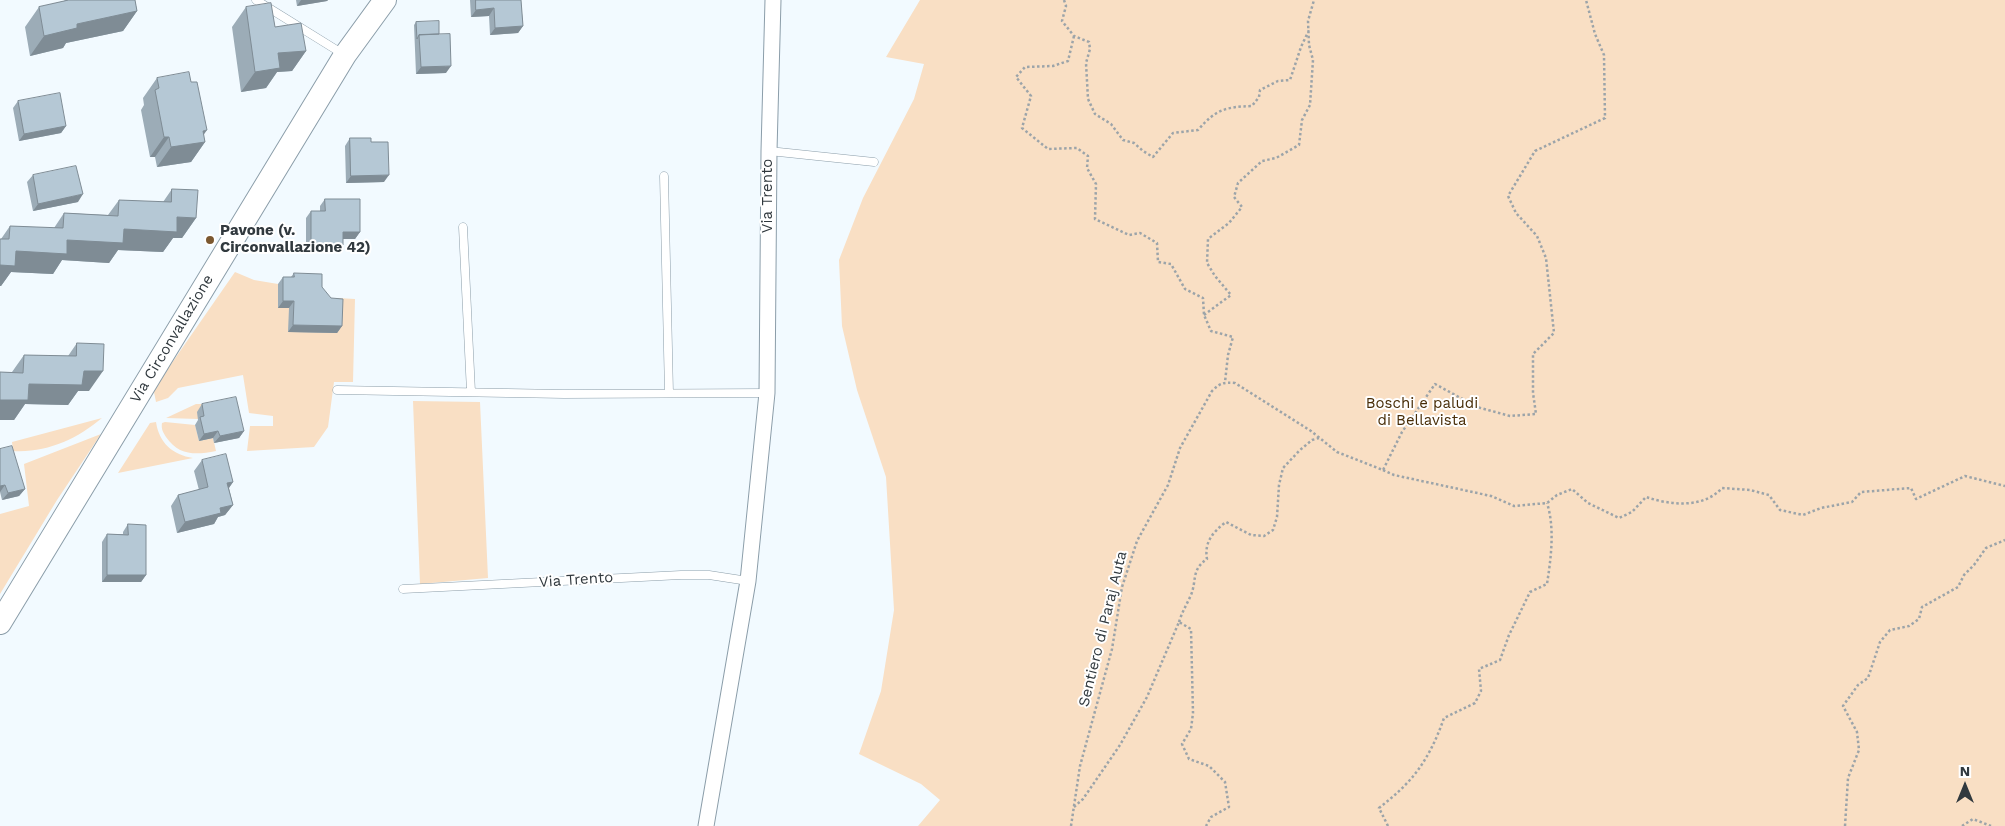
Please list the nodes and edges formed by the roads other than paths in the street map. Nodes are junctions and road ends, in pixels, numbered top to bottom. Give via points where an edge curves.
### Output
1 (256, 0) edge
2 (385, 0) edge
3 (773, 0) edge
4 (345, 55) junction
5 (769, 152) junction
6 (874, 162) dead end
7 (664, 176) dead end
8 (463, 227) dead end
9 (337, 390) dead end
10 (471, 392) junction
11 (767, 392) junction
12 (669, 393) junction
13 (748, 581) junction
14 (403, 589) dead end
15 (0, 623) edge
16 (706, 826) edge

1 - 4 lane
2 - 4 main road, Via Circonvallazione
3 - 5 street, Via Trento
4 - 15 main road, Via Circonvallazione
5 - 6 lane
5 - 11 street, Via Trento
7 - 12 lane
8 - 10 lane
9 - 10 lane
10 - 12 lane
11 - 12 lane
11 - 13 street, Via Trento
13 - 14 lane, Via Trento via 681,575
13 - 16 street, Via Trento

